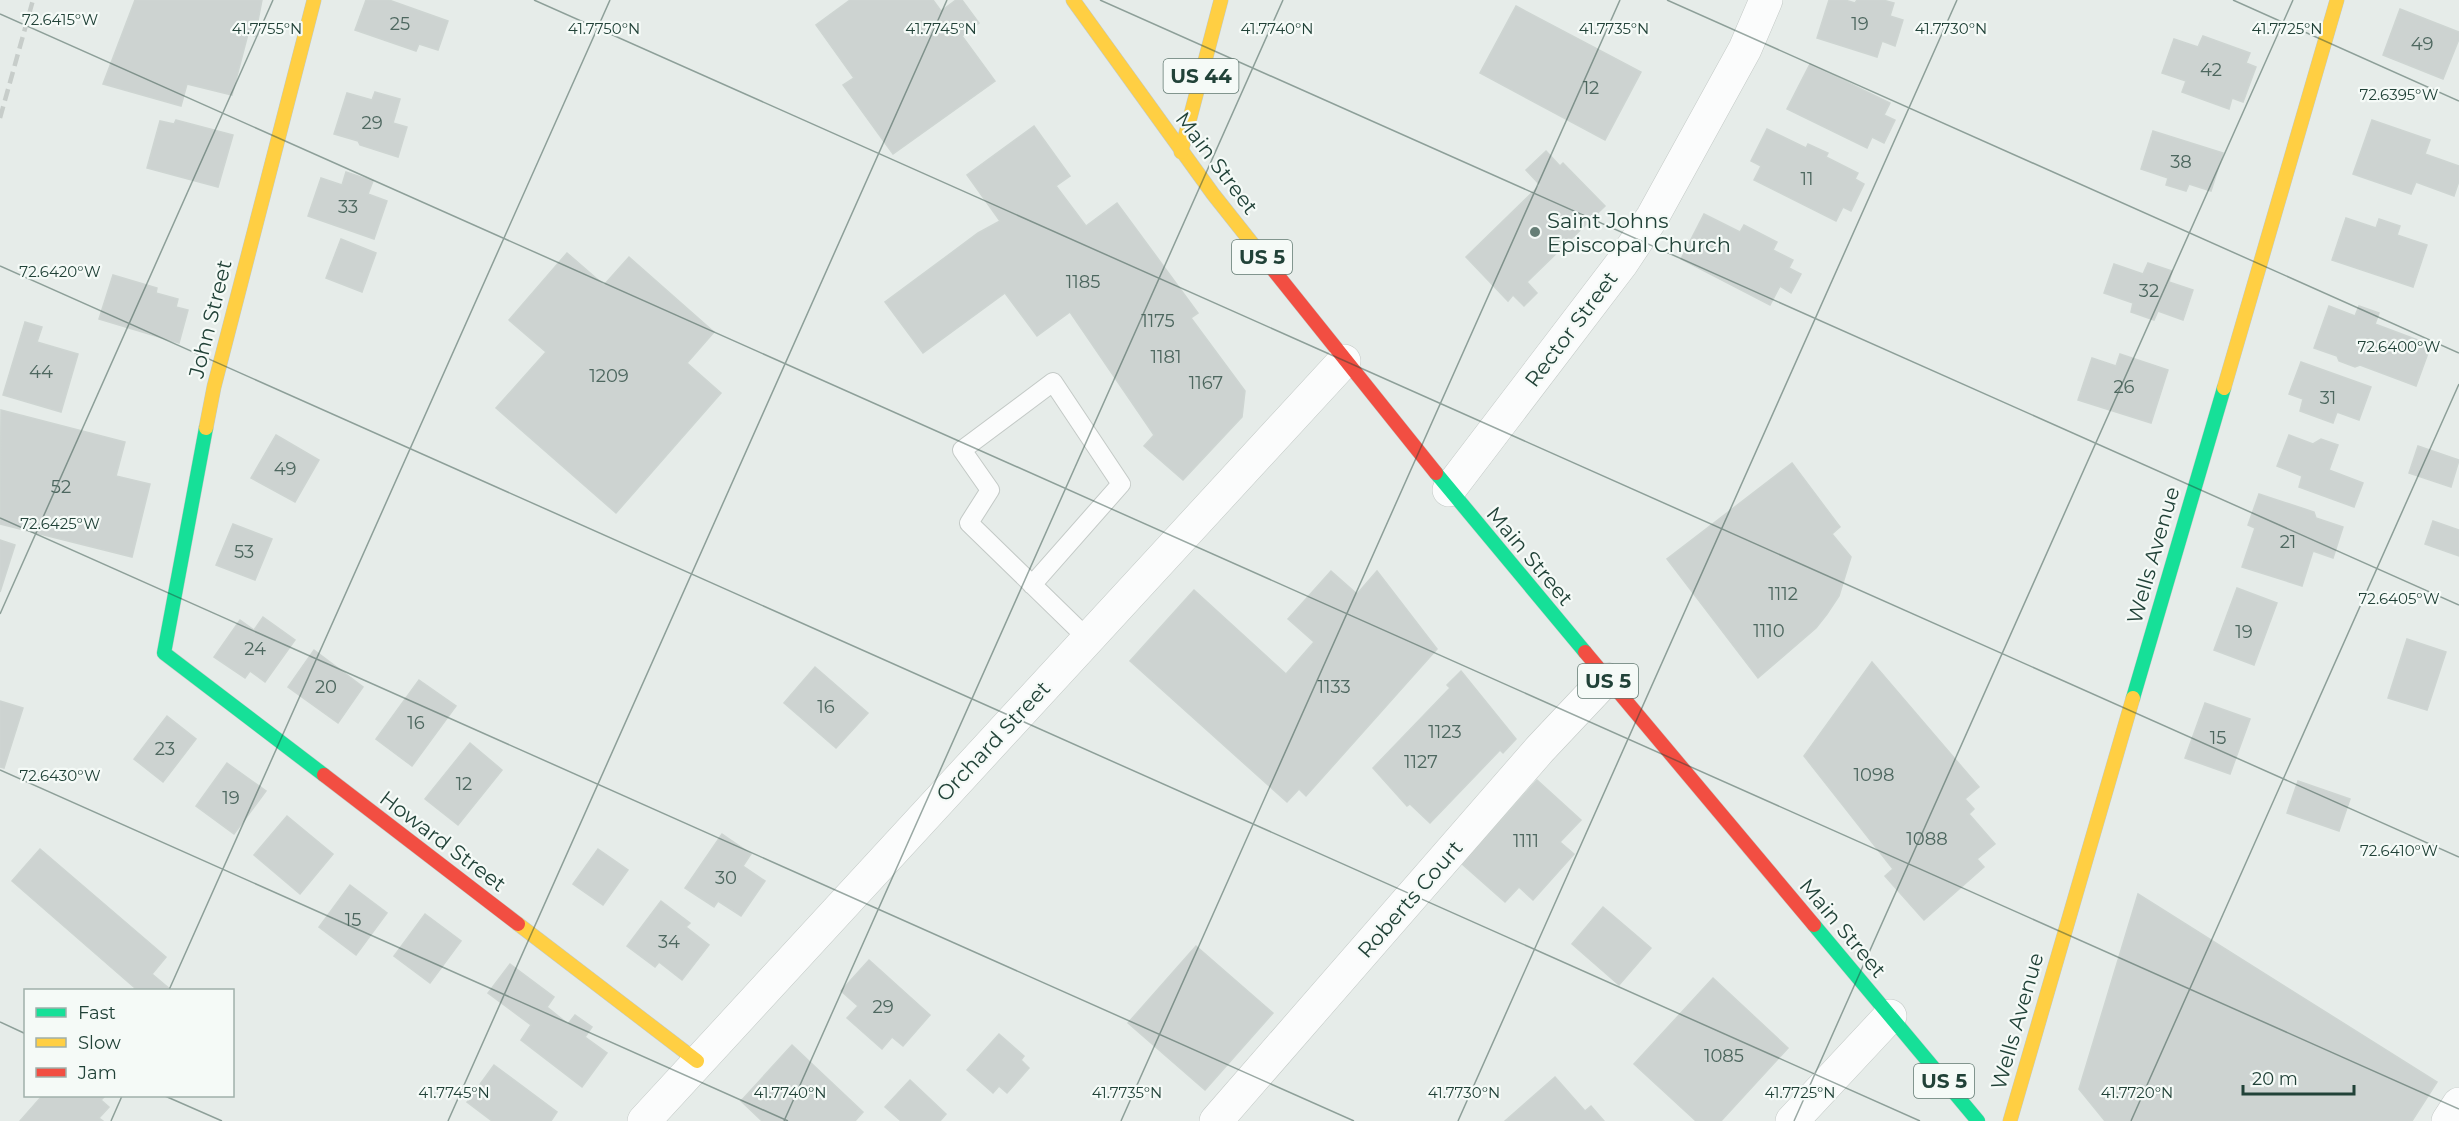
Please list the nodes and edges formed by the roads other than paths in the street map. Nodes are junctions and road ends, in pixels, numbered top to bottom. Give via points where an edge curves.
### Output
1 (314, 0) edge
2 (1073, 0) edge
3 (1221, 0) edge
4 (1766, 0) edge
5 (2337, 0) edge
6 (1181, 152) junction
7 (1344, 362) junction
8 (1449, 490) junction
9 (1032, 585) junction
10 (1088, 639) junction
11 (164, 653) joint
12 (1606, 679) junction
13 (1890, 1016) junction
14 (697, 1061) junction
15 (2459, 1104) edge
16 (644, 1121) edge
17 (1216, 1121) edge
18 (1792, 1121) edge
19 (1978, 1121) edge
20 (2010, 1121) edge
21 (2448, 1121) edge

1 - 11 main road, John Street via 214,387
2 - 6 main road, Main Street / US 5
3 - 6 main road, US 44
4 - 8 street, Rector Street via 1745,49 1653,216 1622,263
5 - 20 main road, Wells Avenue
6 - 7 main road, Main Street / US 5
7 - 8 main road, Main Street / US 5
7 - 10 street, Orchard Street
8 - 12 main road, Main Street / US 5
9 - 9 lane via 1121,484 1053,382 962,450 990,490 969,523
9 - 10 lane
10 - 14 street, Orchard Street
11 - 14 main road, Howard Street
12 - 13 main road, Main Street / US 5
12 - 17 street, Roberts Court via 1540,749
13 - 18 street
13 - 19 main road, Main Street / US 5
14 - 16 street, Orchard Street
15 - 21 street

